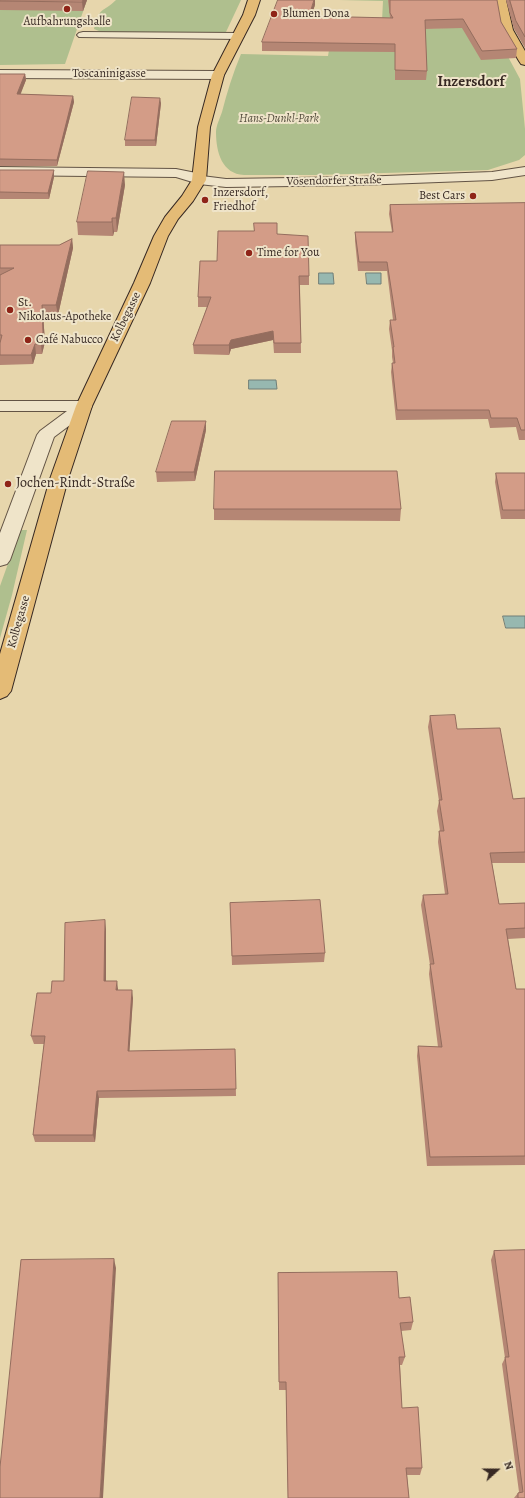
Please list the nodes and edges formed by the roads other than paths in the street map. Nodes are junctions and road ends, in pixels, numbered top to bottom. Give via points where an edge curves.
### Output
1 (254, 0) edge
2 (501, 0) edge
3 (83, 36) dead end
4 (238, 36) junction
5 (525, 61) edge
6 (0, 74) edge
7 (218, 75) junction
8 (0, 170) edge
9 (525, 171) edge
10 (199, 180) junction
11 (0, 406) edge
12 (84, 406) junction
13 (0, 560) edge
14 (0, 691) edge

1 - 4 main road, Kolbegasse
2 - 5 main road via 507,30
3 - 4 street
4 - 7 main road, Kolbegasse
6 - 7 street, Toscaninigasse via 93,68
7 - 10 main road, Kolbegasse via 204,127
8 - 10 street, Vösendorfer Straße via 176,173
9 - 10 street, Vösendorfer Straße via 492,176 359,181 226,183
10 - 12 main road, Kolbegasse via 161,236 142,283
11 - 12 street
12 - 13 street via 46,435
12 - 14 main road, Kolbegasse via 60,480

